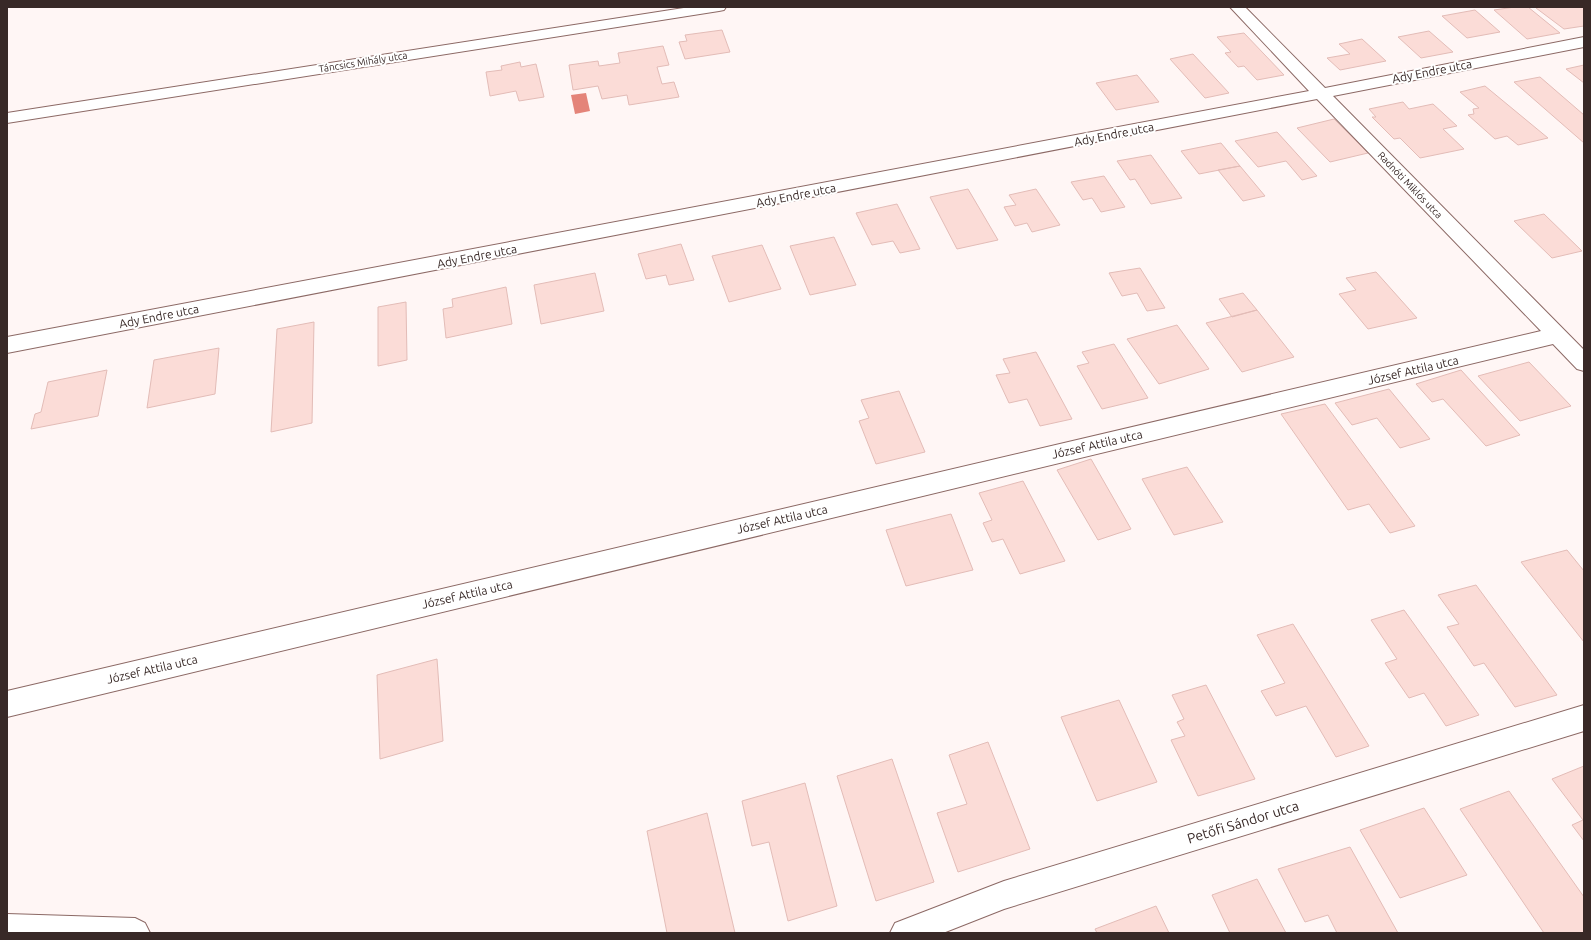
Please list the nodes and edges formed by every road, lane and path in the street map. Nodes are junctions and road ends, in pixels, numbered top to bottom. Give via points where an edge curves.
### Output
1 (719, 7) edge
2 (1237, 7) edge
3 (1584, 42) edge
4 (1321, 93) junction
5 (7, 118) edge
6 (1557, 335) junction
7 (7, 346) edge
8 (1584, 362) edge
9 (7, 704) edge
10 (1584, 718) edge
11 (7, 929) edge
12 (135, 933) edge
13 (905, 933) edge

1 - 5 street, Táncsics Mihály utca
2 - 4 street, Radnóti Miklós utca
3 - 4 street, Ady Endre utca
4 - 6 street, Radnóti Miklós utca
4 - 7 street, Ady Endre utca
6 - 8 street, Radnóti Miklós utca
6 - 9 street, József Attila utca
10 - 13 street, Petőfi Sándor utca via 1004,895
11 - 12 street

